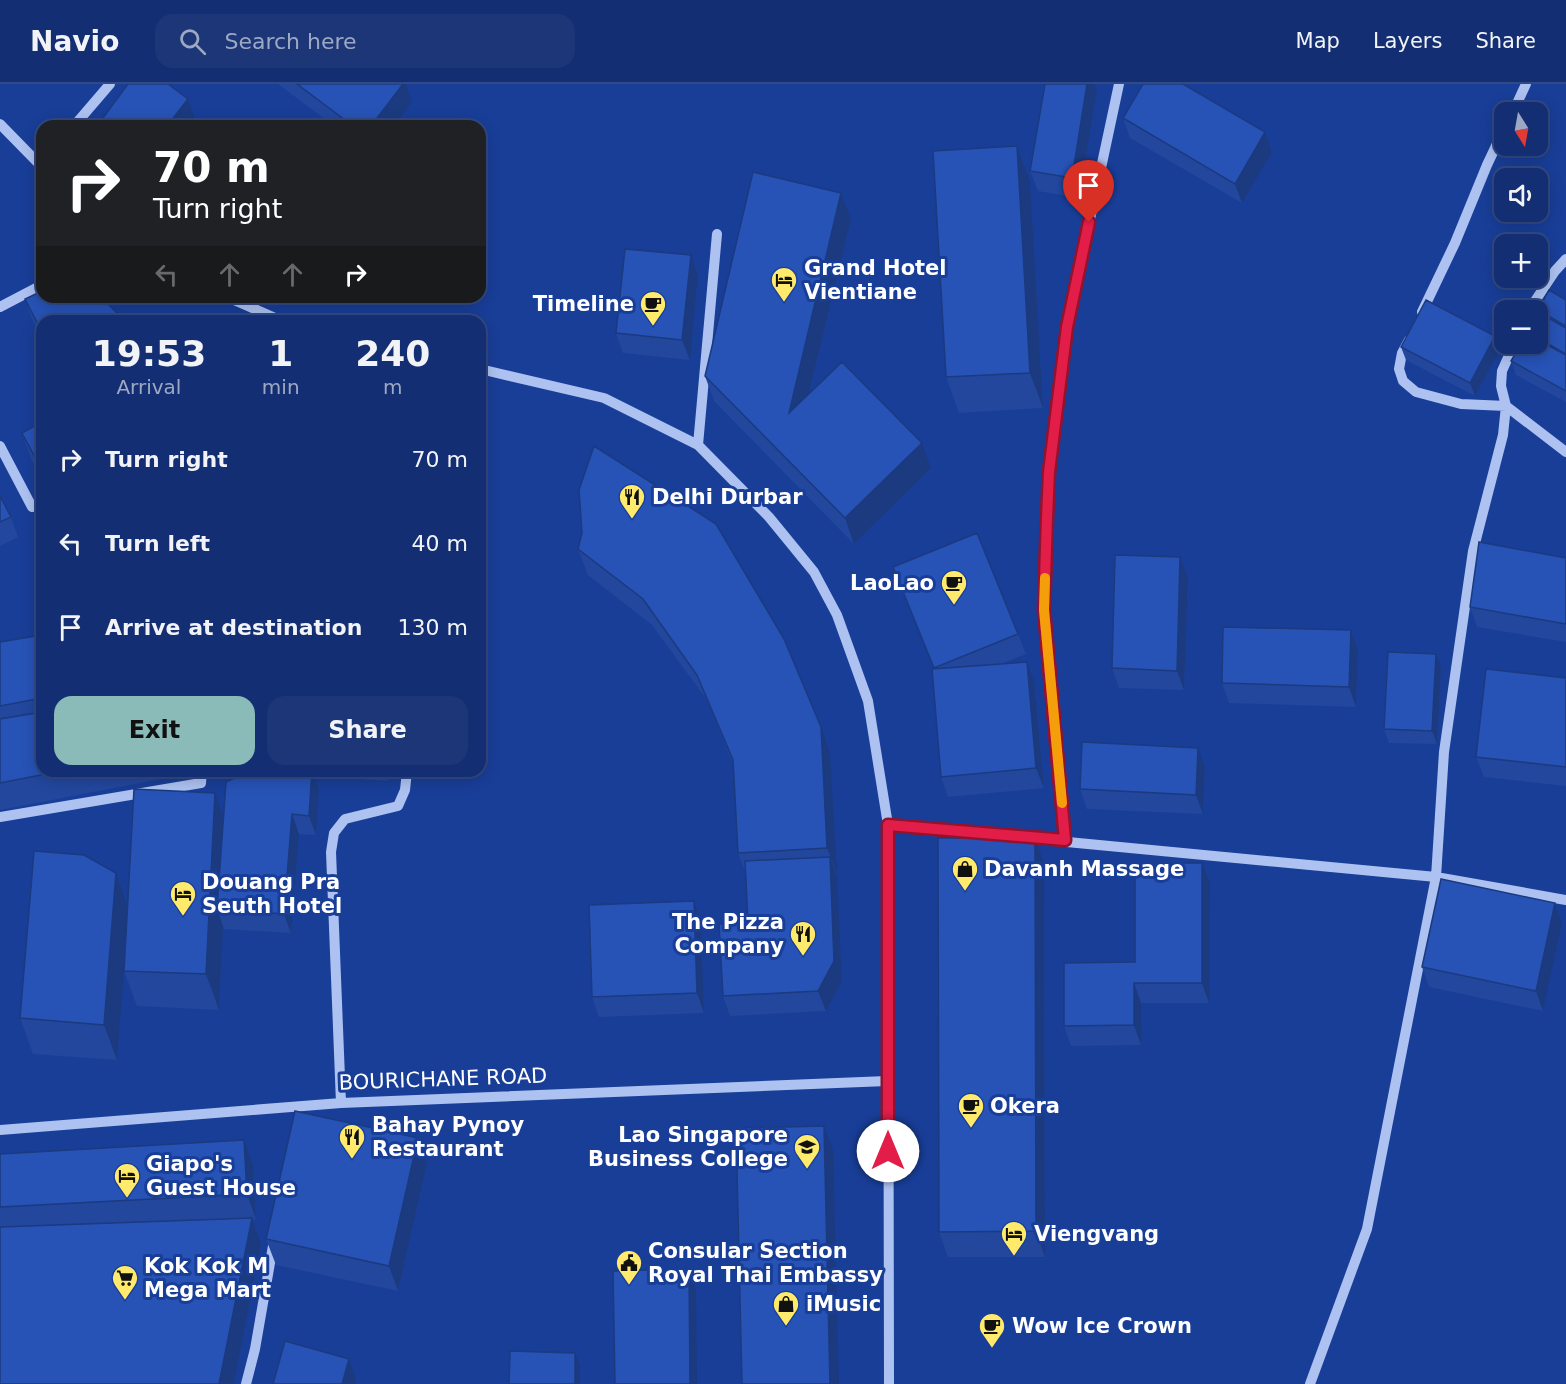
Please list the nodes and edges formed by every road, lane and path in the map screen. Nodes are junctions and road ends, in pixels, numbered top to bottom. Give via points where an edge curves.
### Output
1 (110, 84) edge
2 (1119, 84) edge
3 (1526, 84) edge
4 (1518, 102) edge
5 (79, 120) edge
6 (0, 124) edge
7 (1494, 150) edge
8 (36, 160) edge
9 (717, 234) dead end
10 (1566, 259) edge
11 (36, 288) edge
12 (1536, 300) edge
13 (241, 303) edge
14 (0, 307) edge
15 (268, 315) edge
16 (1510, 354) edge
17 (486, 370) edge
18 (1506, 406) junction
19 (698, 445) junction
20 (0, 446) edge
21 (1566, 452) edge
22 (32, 507) dead end
23 (202, 777) edge
24 (406, 777) edge
25 (0, 817) edge
26 (888, 825) junction
27 (1065, 840) junction
28 (1436, 877) junction
29 (1566, 900) edge
30 (888, 1081) junction
31 (340, 1103) junction
32 (298, 1106) junction
33 (296, 1118) edge
34 (0, 1130) edge
35 (275, 1234) edge
36 (246, 1384) edge
37 (889, 1384) edge
38 (1310, 1384) edge

1 - 5 street
2 - 27 street via 1067,327 1049,472 1044,610
3 - 4 street
6 - 8 street
7 - 18 street via 1402,353 1399,369 1403,381 1416,392 1461,404
9 - 19 street
10 - 12 street
11 - 14 street
13 - 15 street
16 - 18 street via 1502,371
17 - 19 street via 604,398
18 - 21 street
18 - 28 street via 1503,435 1473,550 1444,752
19 - 26 street via 769,517 814,572 837,615 868,701
20 - 22 street
23 - 25 street via 201,783
24 - 31 street via 398,806 345,819 334,833 331,852
26 - 27 street
26 - 30 street
27 - 28 street
28 - 29 street
28 - 38 street via 1367,1229
30 - 31 street, BOURICHANE ROAD
30 - 37 street
31 - 32 street, BOURICHANE ROAD
32 - 33 street
32 - 34 street, BOURICHANE ROAD
35 - 36 street

